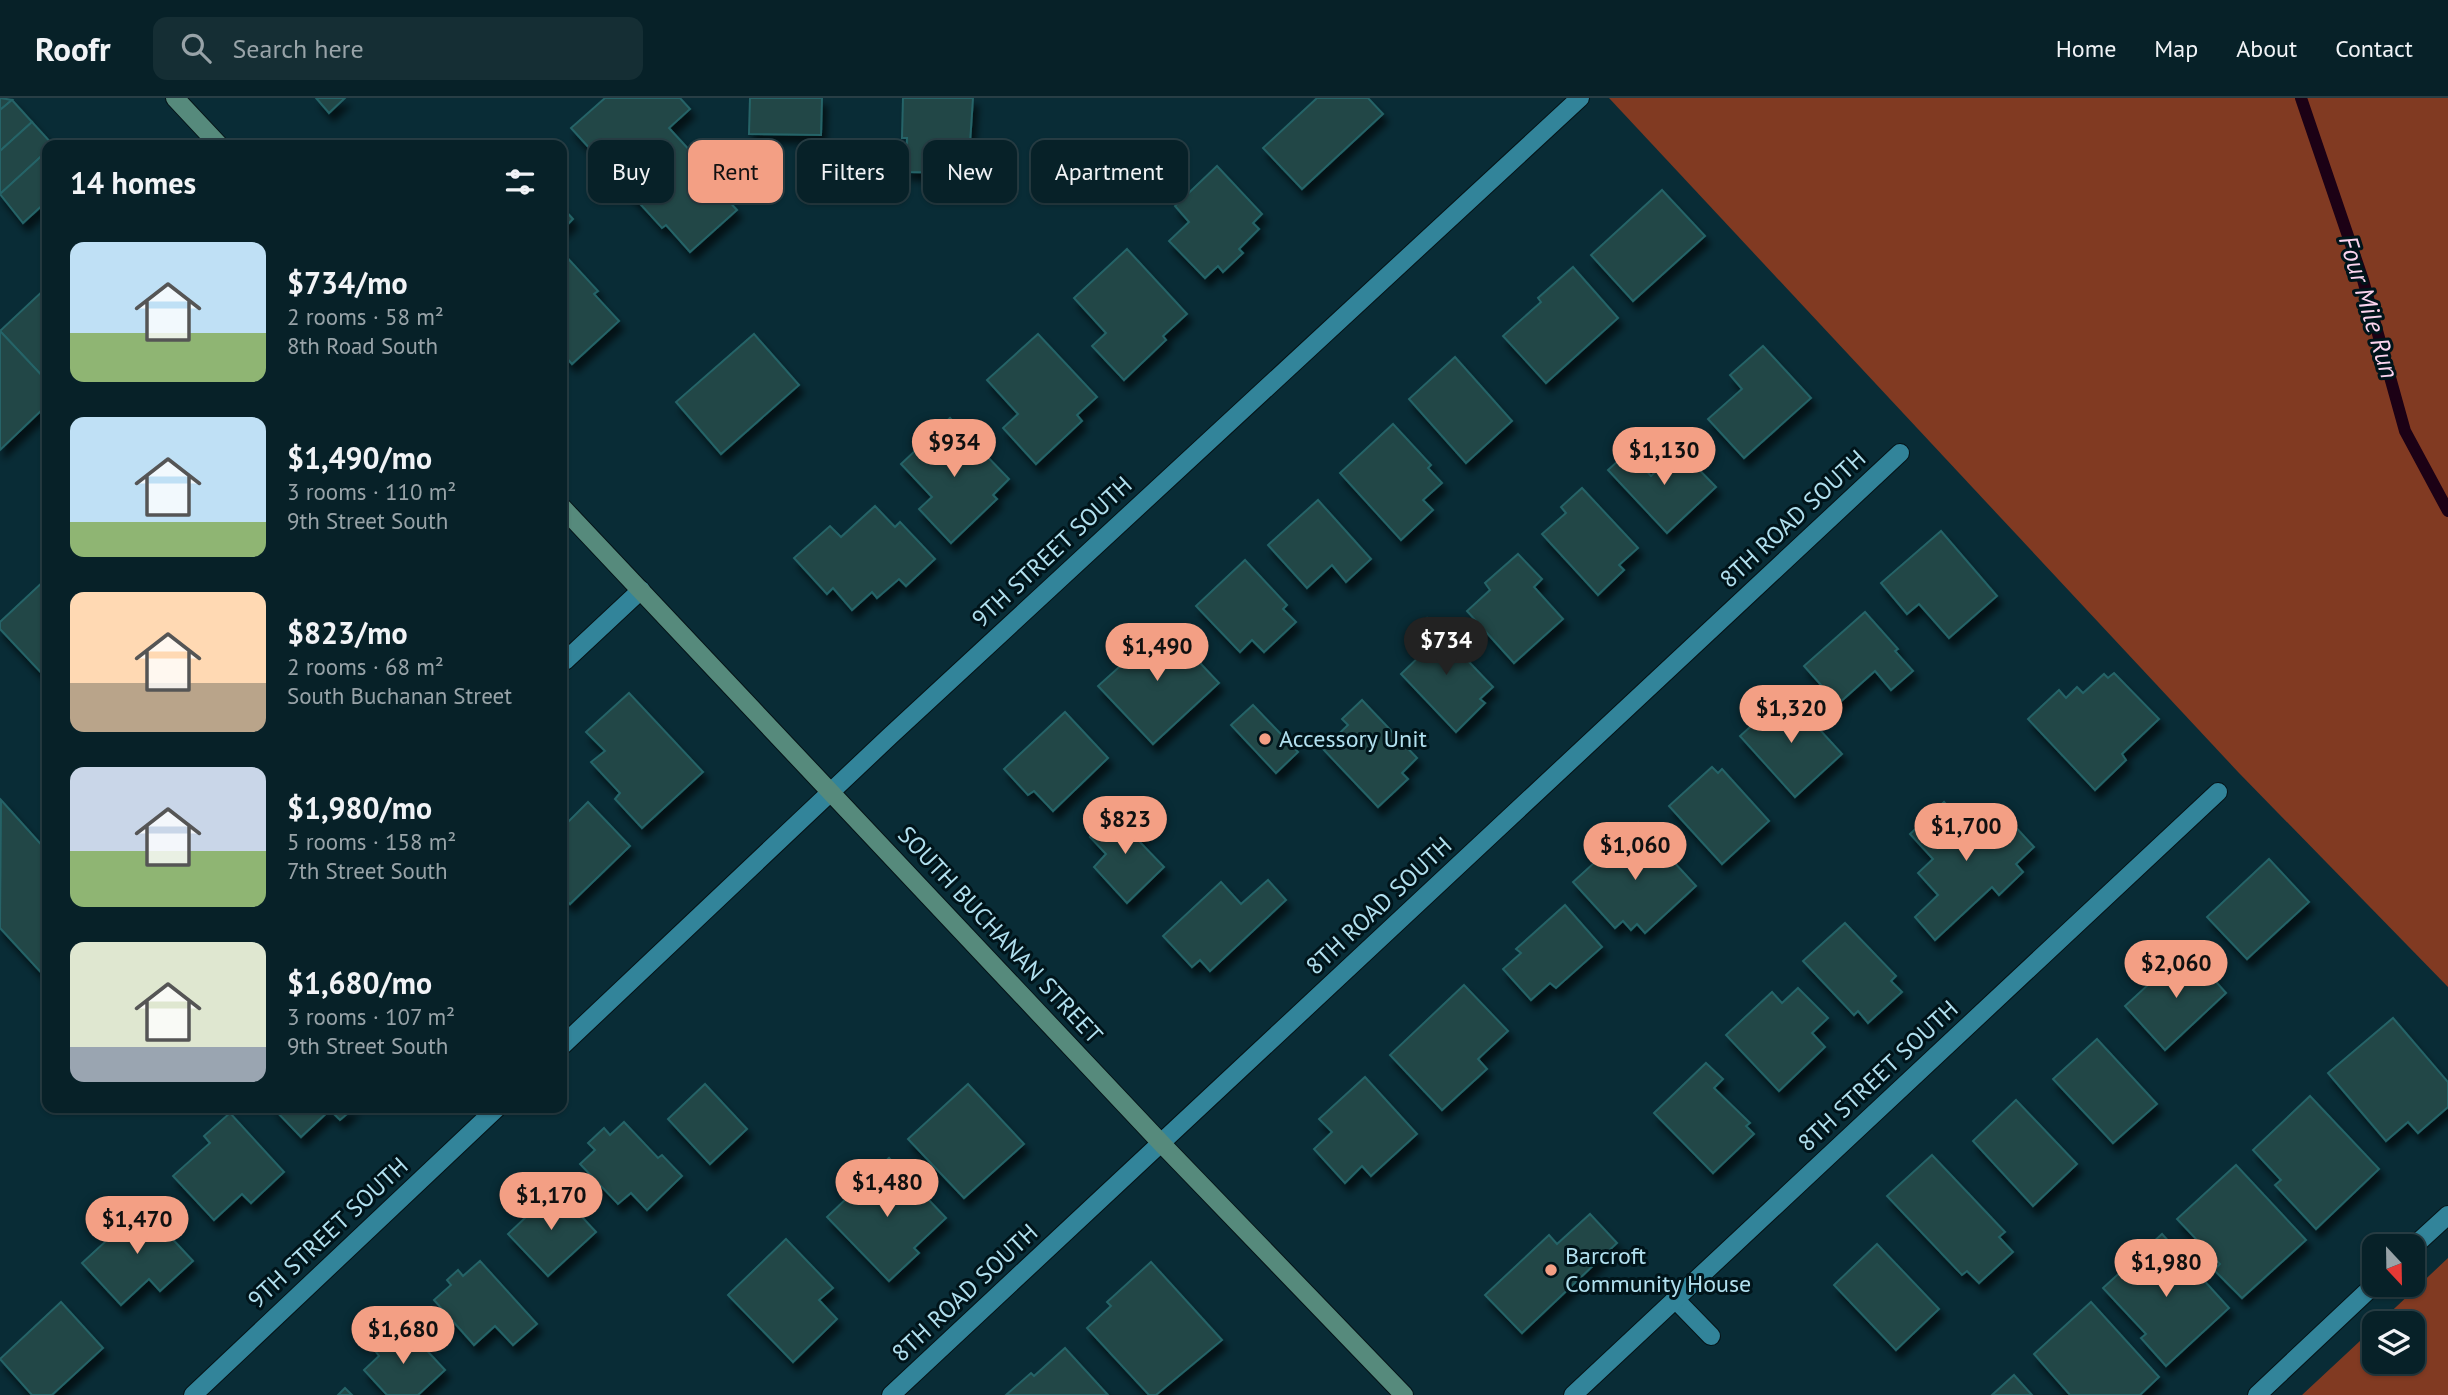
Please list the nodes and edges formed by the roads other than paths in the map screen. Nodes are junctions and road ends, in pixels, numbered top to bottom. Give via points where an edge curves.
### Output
1 (175, 98) edge
2 (1580, 98) edge
3 (214, 140) edge
4 (1900, 453) dead end
5 (567, 512) edge
6 (641, 590) junction
7 (567, 659) edge
8 (832, 791) junction
9 (2218, 792) dead end
10 (567, 1041) edge
11 (492, 1113) edge
12 (1162, 1144) junction
13 (2448, 1214) edge
14 (2426, 1235) edge
15 (2362, 1296) edge
16 (1675, 1300) junction
17 (1711, 1336) dead end
18 (1583, 1392) edge
19 (192, 1395) edge
20 (891, 1395) edge
21 (1404, 1395) edge
22 (2257, 1395) edge

1 - 3 street
2 - 8 street, 9TH STREET SOUTH
4 - 12 street, 8TH ROAD SOUTH
5 - 6 street, SOUTH BUCHANAN STREET
6 - 7 street
6 - 8 street, SOUTH BUCHANAN STREET
8 - 10 street, 9TH STREET SOUTH
8 - 12 street, SOUTH BUCHANAN STREET
9 - 16 street, 8TH STREET SOUTH
11 - 19 street, 9TH STREET SOUTH
12 - 20 street, 8TH ROAD SOUTH
12 - 21 street, SOUTH BUCHANAN STREET
13 - 14 street
15 - 22 street
16 - 17 street
16 - 18 street, 8TH STREET SOUTH

